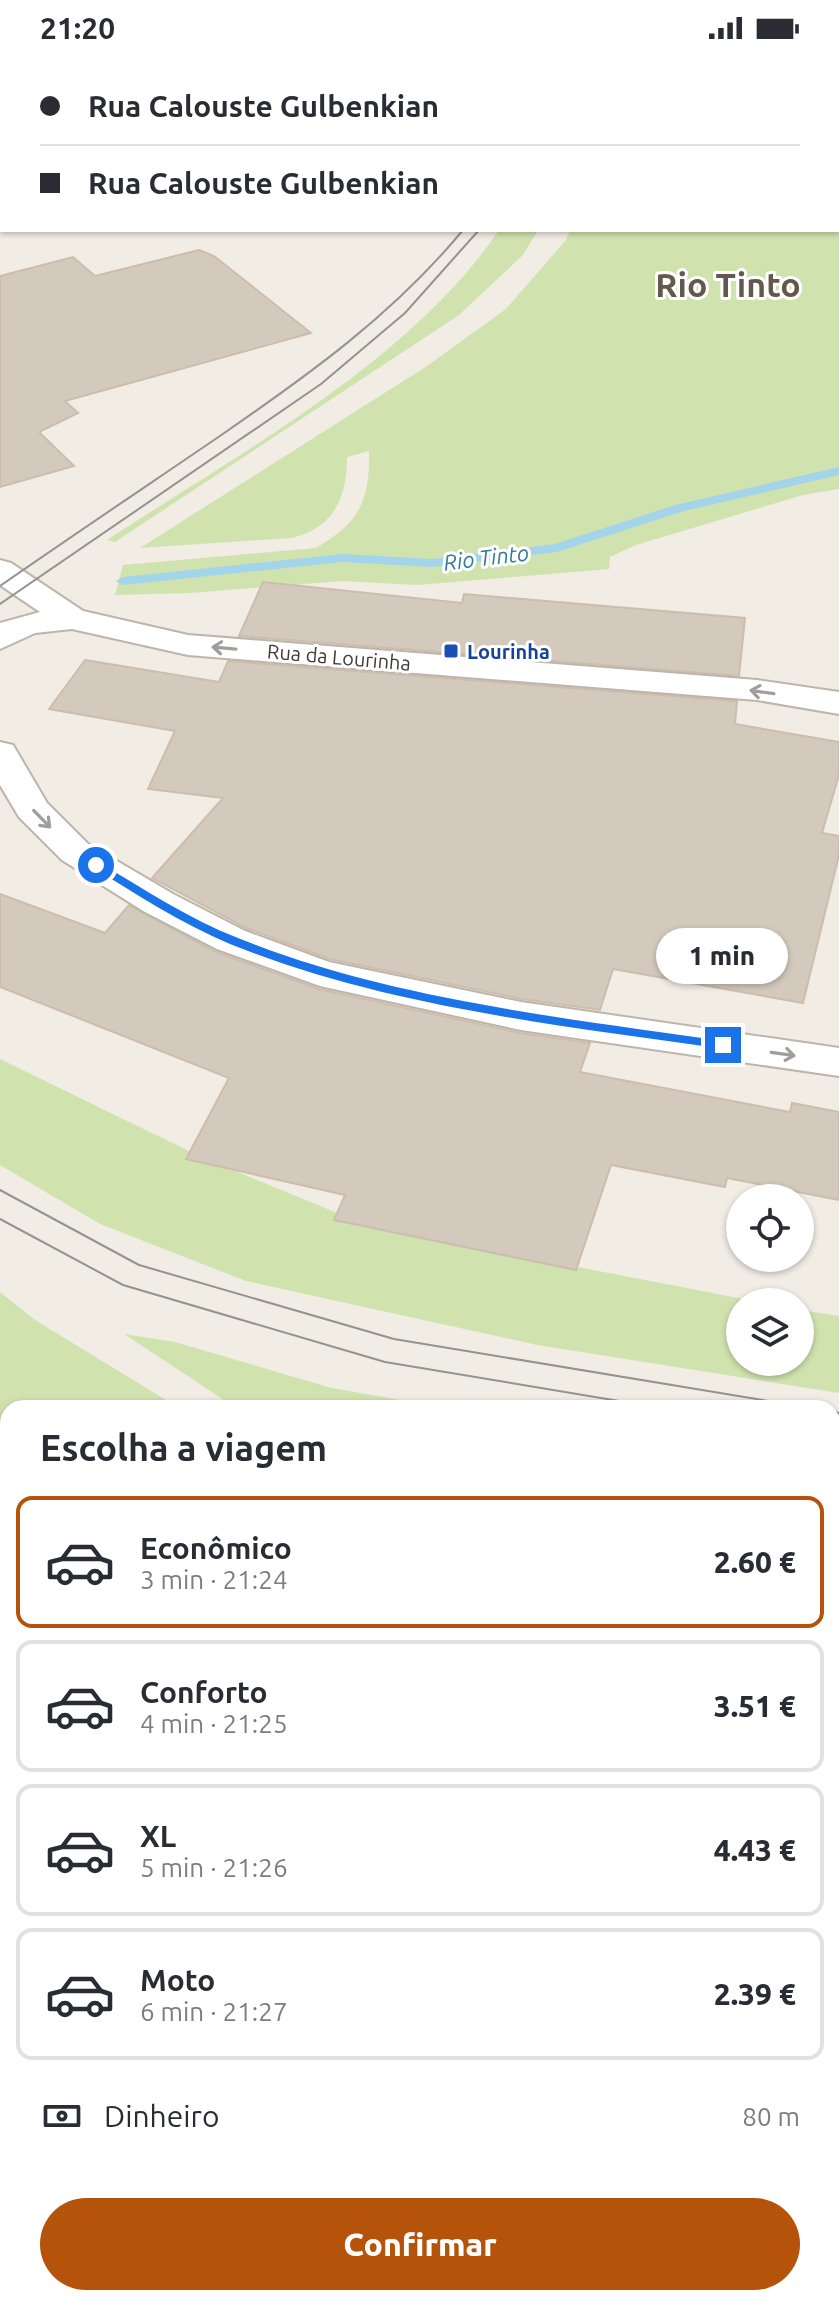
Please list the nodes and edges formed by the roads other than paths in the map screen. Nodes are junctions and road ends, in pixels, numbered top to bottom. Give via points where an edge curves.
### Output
1 (0, 570) edge
2 (72, 619) junction
3 (0, 639) edge
4 (839, 703) edge
5 (0, 753) edge
6 (839, 1062) edge

1 - 2 street, Rua da Lourinha
2 - 3 street via 9,630
4 -> 2 street, Rua da Lourinha via 757,690 188,645
5 -> 6 street via 32,809 75,852 231,940 320,973 521,1016

